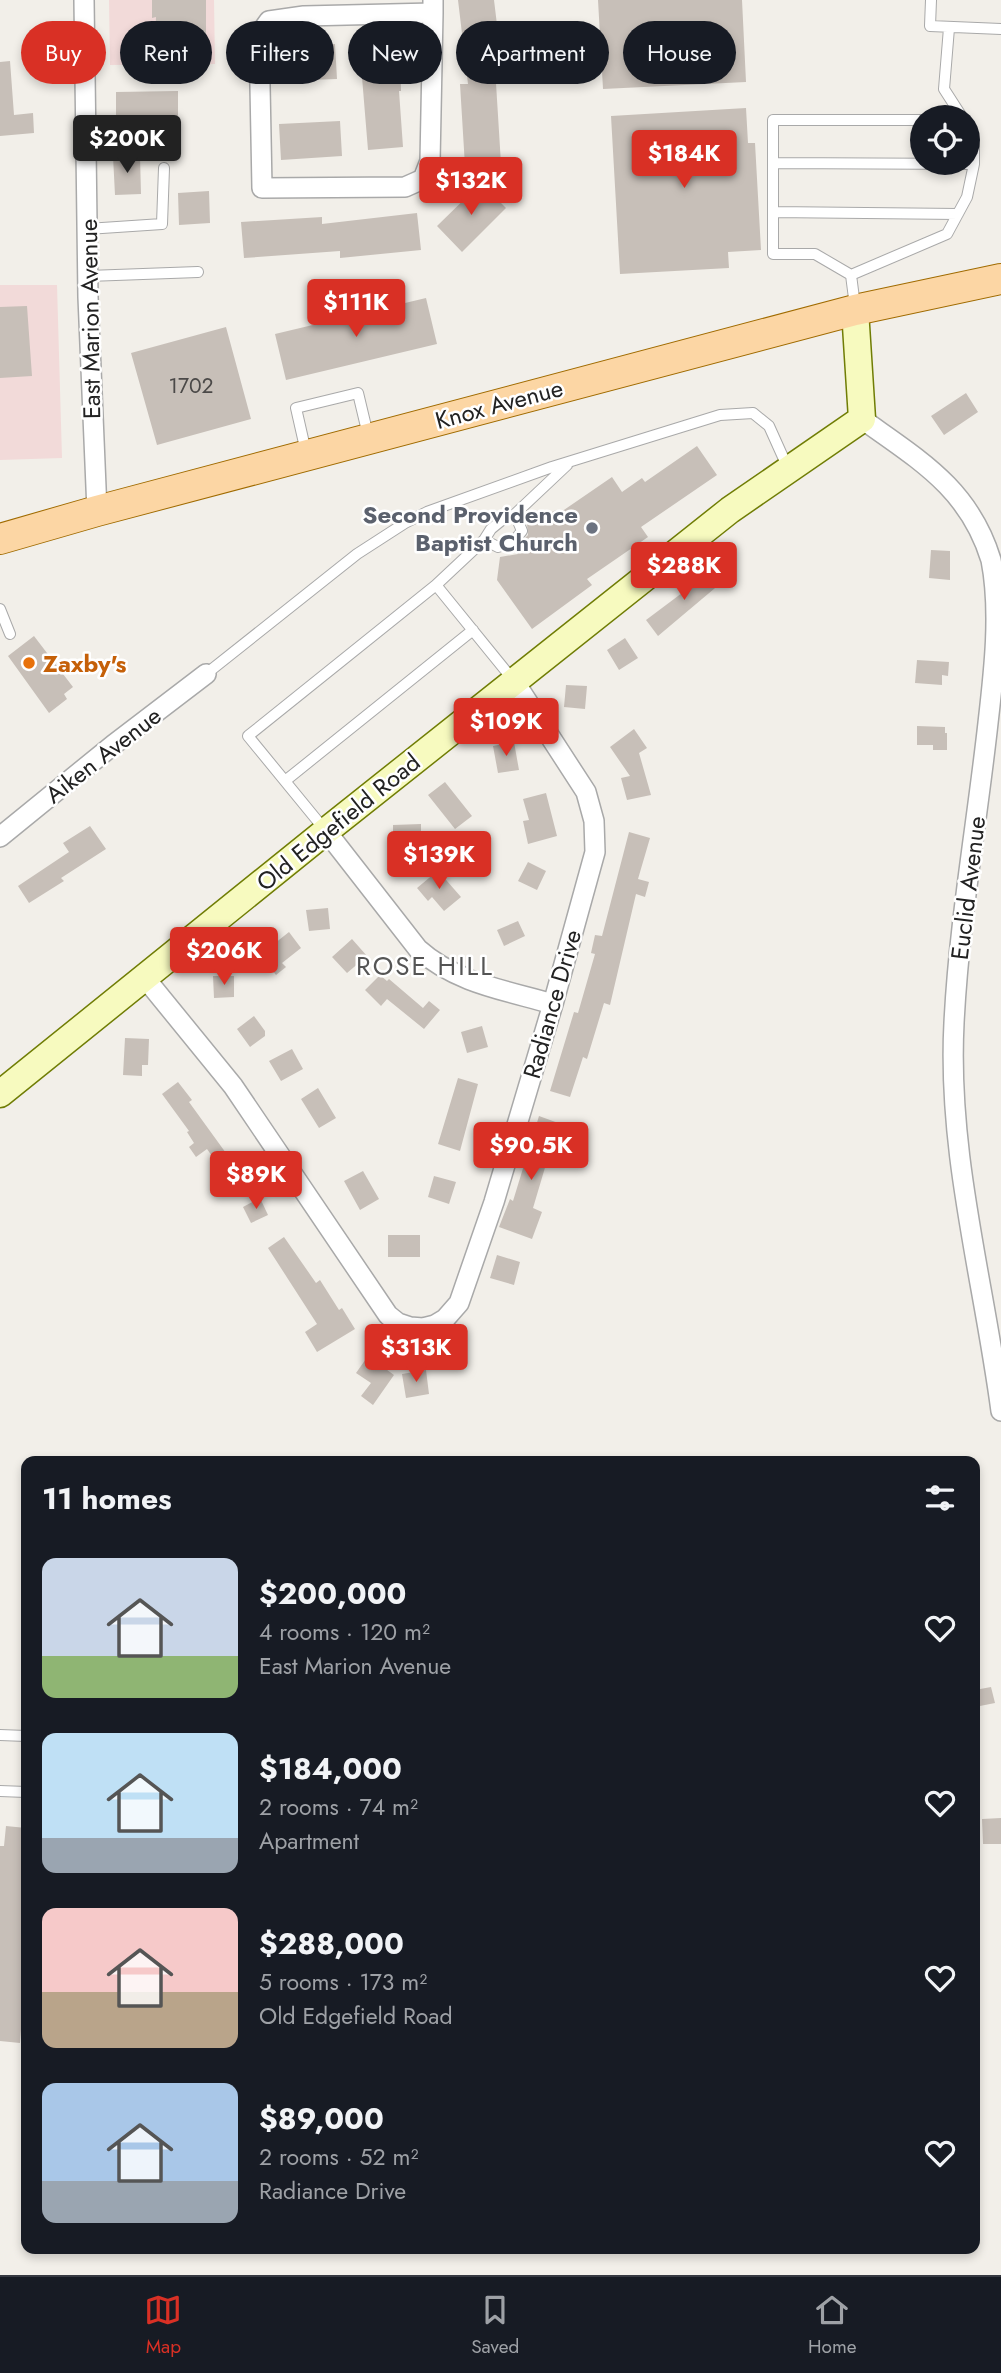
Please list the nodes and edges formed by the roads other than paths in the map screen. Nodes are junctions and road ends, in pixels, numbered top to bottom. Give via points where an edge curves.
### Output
1 (84, 0) edge
2 (931, 0) edge
3 (433, 7) edge
4 (949, 28) junction
5 (1001, 29) edge
6 (954, 105) edge
7 (910, 120) edge
8 (773, 163) junction
9 (910, 164) edge
10 (164, 168) dead end
11 (972, 175) edge
12 (773, 212) junction
13 (958, 214) junction
14 (87, 229) junction
15 (198, 272) dead end
16 (851, 275) junction
17 (88, 276) junction
18 (1001, 279) edge
19 (855, 310) junction
20 (862, 419) junction
21 (369, 439) junction
22 (307, 455) junction
23 (570, 462) junction
24 (789, 469) junction
25 (97, 511) junction
26 (515, 514) junction
27 (0, 539) edge
28 (484, 540) junction
29 (436, 585) junction
30 (0, 609) edge
31 (472, 630) junction
32 (10, 634) dead end
33 (206, 674) joint
34 (514, 681) junction
35 (285, 781) junction
36 (326, 831) junction
37 (0, 837) edge
38 (145, 978) junction
39 (553, 1004) junction
40 (0, 1094) edge
41 (1001, 1410) edge
42 (0, 1735) edge
43 (21, 1736) edge
44 (0, 1791) edge
45 (21, 1792) edge

1 - 14 street, East Marion Avenue
2 - 4 lane via 930,26
3 - 3 street via 430,161 423,179 405,187 262,188 260,35 269,21
4 - 5 lane
4 - 6 lane via 944,89
7 - 8 lane via 773,120
8 - 9 lane
8 - 12 lane
10 - 14 lane via 162,223
11 - 13 lane
12 - 13 lane
12 - 16 lane via 773,254 814,254
13 - 16 lane via 947,234
14 - 17 street, East Marion Avenue
15 - 17 lane
16 - 19 lane
17 - 25 street, East Marion Avenue
18 - 19 main road, Knox Avenue
19 - 20 street
19 - 21 main road, Knox Avenue
20 - 24 street, Old Edgefield Road
20 - 41 street, Euclid Avenue via 953,489 976,523 995,583 998,639 959,961 953,1106
21 - 22 main road, Knox Avenue
21 - 22 lane via 358,393 296,408
22 - 25 main road, Knox Avenue
23 - 24 lane via 720,415 753,413 769,426
23 - 26 lane
23 - 33 lane via 427,512 380,537
24 - 34 street, Old Edgefield Road via 730,510
25 - 27 main road, Knox Avenue
26 - 28 lane via 497,524
26 - 28 lane via 522,531 514,541 498,547
28 - 29 lane
29 - 31 lane
29 - 35 lane via 248,736
30 - 32 lane
31 - 34 lane
31 - 35 lane
33 - 37 street, Aiken Avenue
34 - 36 street, Old Edgefield Road
34 - 39 street, Radiance Drive via 586,792 594,821 595,852
35 - 36 lane
36 - 38 street, Old Edgefield Road
36 - 39 street via 431,961 463,978
38 - 39 street, Radiance Drive via 233,1086 388,1315 398,1323 423,1328 445,1319 458,1303 494,1202
38 - 40 street, Old Edgefield Road
42 - 43 lane
44 - 45 lane

